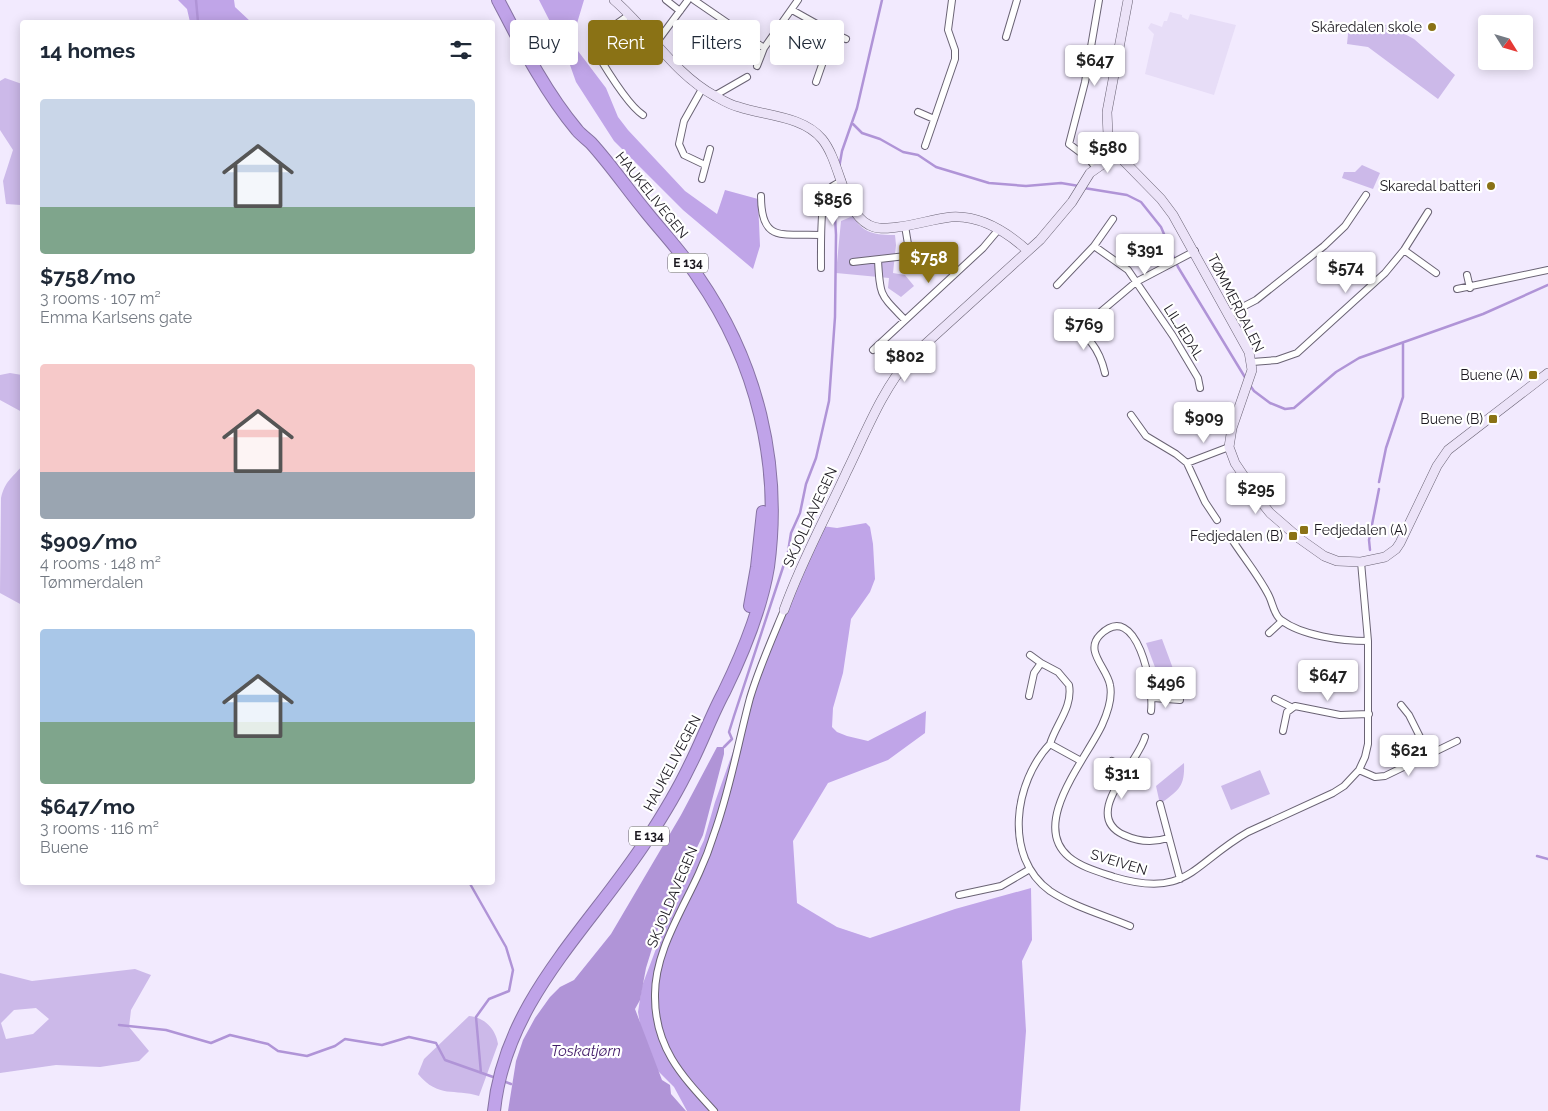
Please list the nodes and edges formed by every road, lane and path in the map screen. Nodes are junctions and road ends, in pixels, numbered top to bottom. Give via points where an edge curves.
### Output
1 (498, 0) edge
2 (505, 0) edge
3 (614, 0) edge
4 (666, 0) edge
5 (688, 0) edge
6 (694, 0) edge
7 (798, 0) edge
8 (952, 0) edge
9 (1017, 0) edge
10 (1099, 0) edge
11 (1128, 0) edge
12 (792, 10) junction
13 (680, 11) junction
14 (630, 14) junction
15 (635, 20) edge
16 (810, 20) edge
17 (663, 34) edge
18 (1006, 38) dead end
19 (764, 48) junction
20 (663, 51) edge
21 (822, 65) edge
22 (757, 66) dead end
23 (747, 77) dead end
24 (816, 82) dead end
25 (702, 89) junction
26 (714, 96) junction
27 (918, 112) dead end
28 (643, 114) dead end
29 (934, 119) junction
30 (590, 143) junction
31 (925, 146) dead end
32 (710, 149) dead end
33 (1117, 154) junction
34 (705, 165) junction
35 (1096, 168) junction
36 (702, 179) dead end
37 (842, 181) junction
38 (1366, 195) dead end
39 (761, 196) dead end
40 (1428, 212) dead end
41 (1113, 219) dead end
42 (905, 226) junction
43 (998, 229) junction
44 (821, 235) junction
45 (1094, 246) junction
46 (1404, 250) junction
47 (1028, 251) junction
48 (1194, 251) junction
49 (932, 253) dead end
50 (910, 256) junction
51 (878, 260) junction
52 (854, 262) dead end
53 (821, 268) dead end
54 (1548, 270) edge
55 (1436, 273) dead end
56 (1467, 275) dead end
57 (1136, 282) junction
58 (1057, 284) dead end
59 (1470, 288) junction
60 (1457, 289) dead end
61 (1229, 314) junction
62 (905, 320) junction
63 (1067, 325) dead end
64 (1079, 330) junction
65 (873, 350) dead end
66 (1252, 362) junction
67 (1105, 373) dead end
68 (1548, 374) edge
69 (1200, 388) dead end
70 (1131, 415) dead end
71 (1229, 447) junction
72 (1187, 463) junction
73 (1217, 520) dead end
74 (1231, 538) dead end
75 (1361, 562) junction
76 (784, 610) joint
77 (1282, 621) junction
78 (1269, 632) dead end
79 (1368, 641) junction
80 (1030, 655) dead end
81 (1041, 663) junction
82 (1030, 696) dead end
83 (1153, 698) junction
84 (1275, 699) dead end
85 (1180, 700) dead end
86 (1401, 705) dead end
87 (1291, 707) junction
88 (1152, 711) dead end
89 (1369, 714) junction
90 (1282, 731) dead end
91 (1144, 737) dead end
92 (1457, 741) dead end
93 (1050, 744) junction
94 (1429, 755) junction
95 (1081, 761) junction
96 (1112, 761) dead end
97 (1128, 770) junction
98 (1359, 770) junction
99 (1160, 804) dead end
100 (1168, 838) junction
101 (1030, 869) junction
102 (1180, 879) junction
103 (959, 894) dead end
104 (1130, 926) dead end
105 (494, 1111) edge
106 (714, 1111) edge

1 - 30 highway, HAUKELIVEGEN / E 134 via 564,112
2 - 30 highway, HAUKELIVEGEN / E 134
3 - 14 street
4 - 13 street
5 - 13 street
6 - 19 street
7 - 12 street
8 - 29 street via 948,30 955,60
9 - 18 street
10 - 35 street via 1085,82 1069,144
11 - 33 street via 1107,112 1108,135
12 - 16 street
12 - 19 street
13 - 17 street
14 - 15 street
14 - 28 street via 598,37 593,47 621,89
19 - 22 street
20 - 25 street
21 - 24 street
23 - 26 street
25 - 26 street
25 - 34 street via 684,121 679,144 684,155
26 - 37 street via 737,107 807,127 829,148
27 - 29 street
29 - 31 street
30 - 105 highway, HAUKELIVEGEN / E 134 via 686,261 735,339 756,401 763,464 761,537 748,614 724,692 688,769 658,822 614,888 532,998 510,1041 500,1072
32 - 34 street
33 - 35 street, SKJOLDAVEGEN
33 - 48 street, TØMMERDALEN via 1161,199
34 - 36 street
35 - 47 street, SKJOLDAVEGEN via 1056,223
37 - 42 street via 853,208 865,222 881,228
37 - 44 street via 825,194
38 - 61 street via 1344,226 1324,246 1256,300
39 - 44 street via 763,219 772,231
40 - 46 street
41 - 45 street
42 - 43 street via 956,217 984,222
42 - 50 street
43 - 47 street
43 - 62 street via 983,248
44 - 53 street
45 - 57 street, LILJEDAL via 1128,270
45 - 58 street
46 - 55 street
46 - 66 street via 1385,273 1297,353 1277,360
47 - 76 street, SKJOLDAVEGEN via 900,370 883,396
48 - 57 street
48 - 61 street, TØMMERDALEN
49 - 50 street
50 - 51 street
51 - 52 street
51 - 62 street via 882,295
54 - 59 street
56 - 59 street
57 - 64 street
57 - 69 street, LILJEDAL via 1186,357
59 - 60 street
61 - 66 street, TØMMERDALEN
62 - 65 street
63 - 64 street
64 - 67 street via 1102,359
66 - 71 street, TØMMERDALEN
68 - 75 street via 1448,450 1396,549 1385,557
70 - 72 street via 1146,436
71 - 72 street
71 - 75 street via 1235,463 1262,503 1285,526 1331,559
72 - 73 street
74 - 77 street via 1269,595
75 - 79 street, SVEIVEN
76 - 106 street, SKJOLDAVEGEN via 751,696 715,833 670,936 657,976 656,1014 666,1050 683,1077
77 - 78 street
77 - 79 street via 1302,630 1346,641
79 - 89 street, SVEIVEN
80 - 81 street
81 - 82 street via 1034,673
81 - 93 street via 1058,672 1069,685 1070,692 1064,715 1053,732
83 - 85 street
83 - 88 street, SVEIVEN
83 - 95 street, SVEIVEN via 1145,657 1134,637 1115,626 1106,629 1099,635 1094,652 1110,686 1108,714
84 - 87 street
86 - 94 street
87 - 89 street via 1340,715
87 - 90 street
89 - 98 street, SVEIVEN via 1368,744
91 - 97 street
92 - 94 street
93 - 95 street
93 - 101 street via 1041,753 1028,780 1018,816 1021,845
94 - 98 street via 1385,776 1375,777
95 - 102 street, SVEIVEN via 1056,813 1056,836 1068,857 1130,882 1156,885
96 - 97 street
97 - 100 street via 1108,806 1106,816 1112,827 1130,838 1149,842
98 - 102 street, SVEIVEN via 1344,786 1248,832
99 - 100 street
100 - 102 street
101 - 103 street via 1001,886
101 - 104 street via 1058,896

